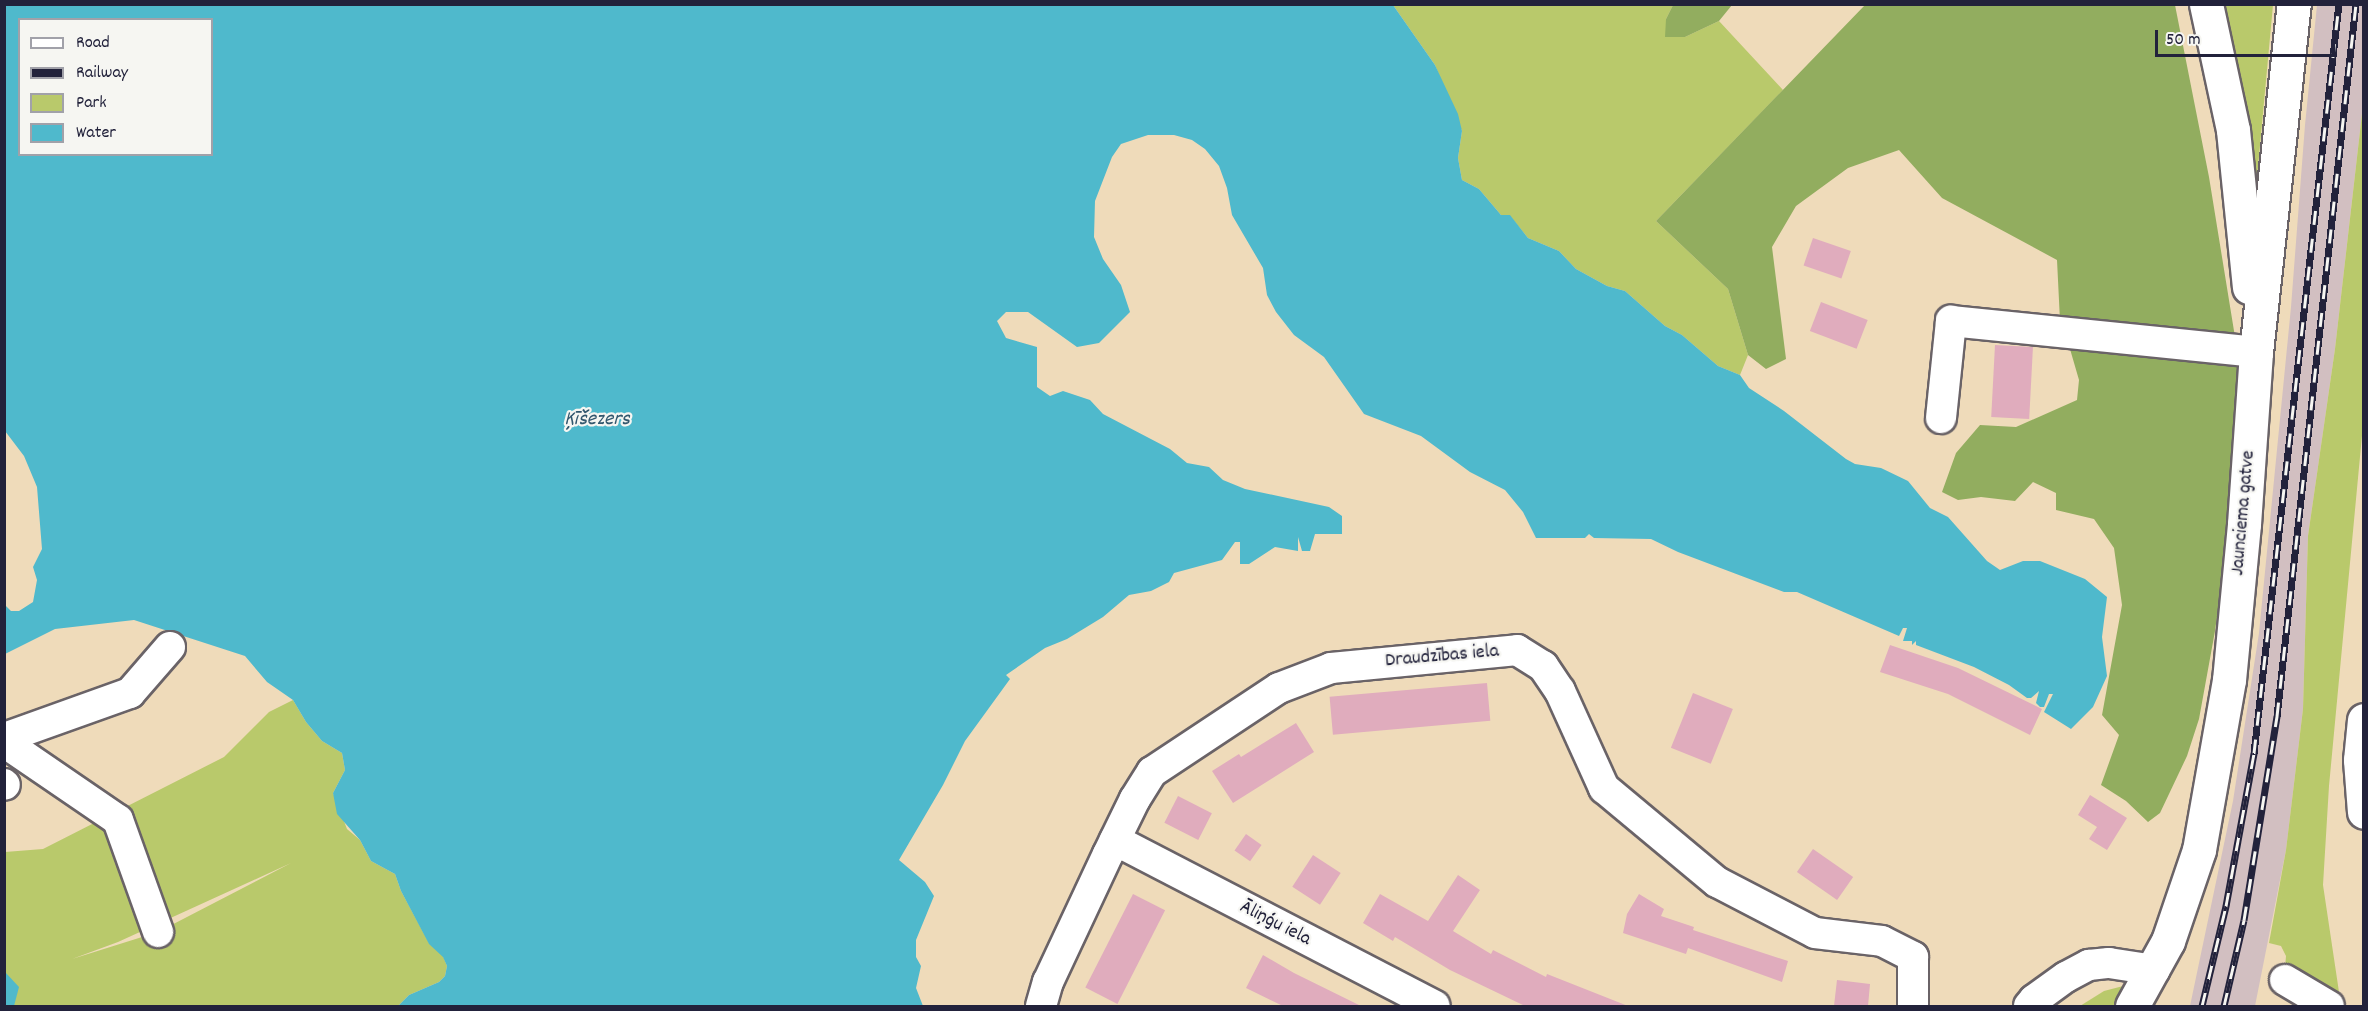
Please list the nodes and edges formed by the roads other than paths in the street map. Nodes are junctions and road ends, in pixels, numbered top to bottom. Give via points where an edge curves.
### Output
1 (2206, 4) edge
2 (2294, 4) edge
3 (2256, 352) junction
4 (1941, 418) dead end
5 (170, 647) dead end
6 (2364, 720) edge
7 (4, 740) edge
8 (2364, 812) edge
9 (1115, 840) junction
10 (158, 932) dead end
11 (2154, 970) junction
12 (2285, 980) dead end
13 (1041, 1006) edge
14 (1435, 1006) edge
15 (1913, 1006) edge
16 (2029, 1006) edge
17 (2132, 1006) edge
18 (2329, 1006) edge

1 - 3 main road via 2233,130
2 - 3 main road, Jaunciema gatve
3 - 4 street via 1951,321
3 - 11 main road, Jaunciema gatve via 2229,680 2199,850 2180,910
5 - 7 street via 130,693
6 - 8 main road via 2360,760
7 - 10 street via 118,820
9 - 13 street, Draudzības iela via 1048,982
9 - 14 street, Āliņģu iela
9 - 15 street, Draudzības iela via 1152,772 1279,688 1331,668 1517,650 1543,666 1560,691 1604,788 1717,882 1815,933 1882,941 1913,957
11 - 16 street via 2089,964
11 - 17 main road, Jaunciema gatve
12 - 18 street

